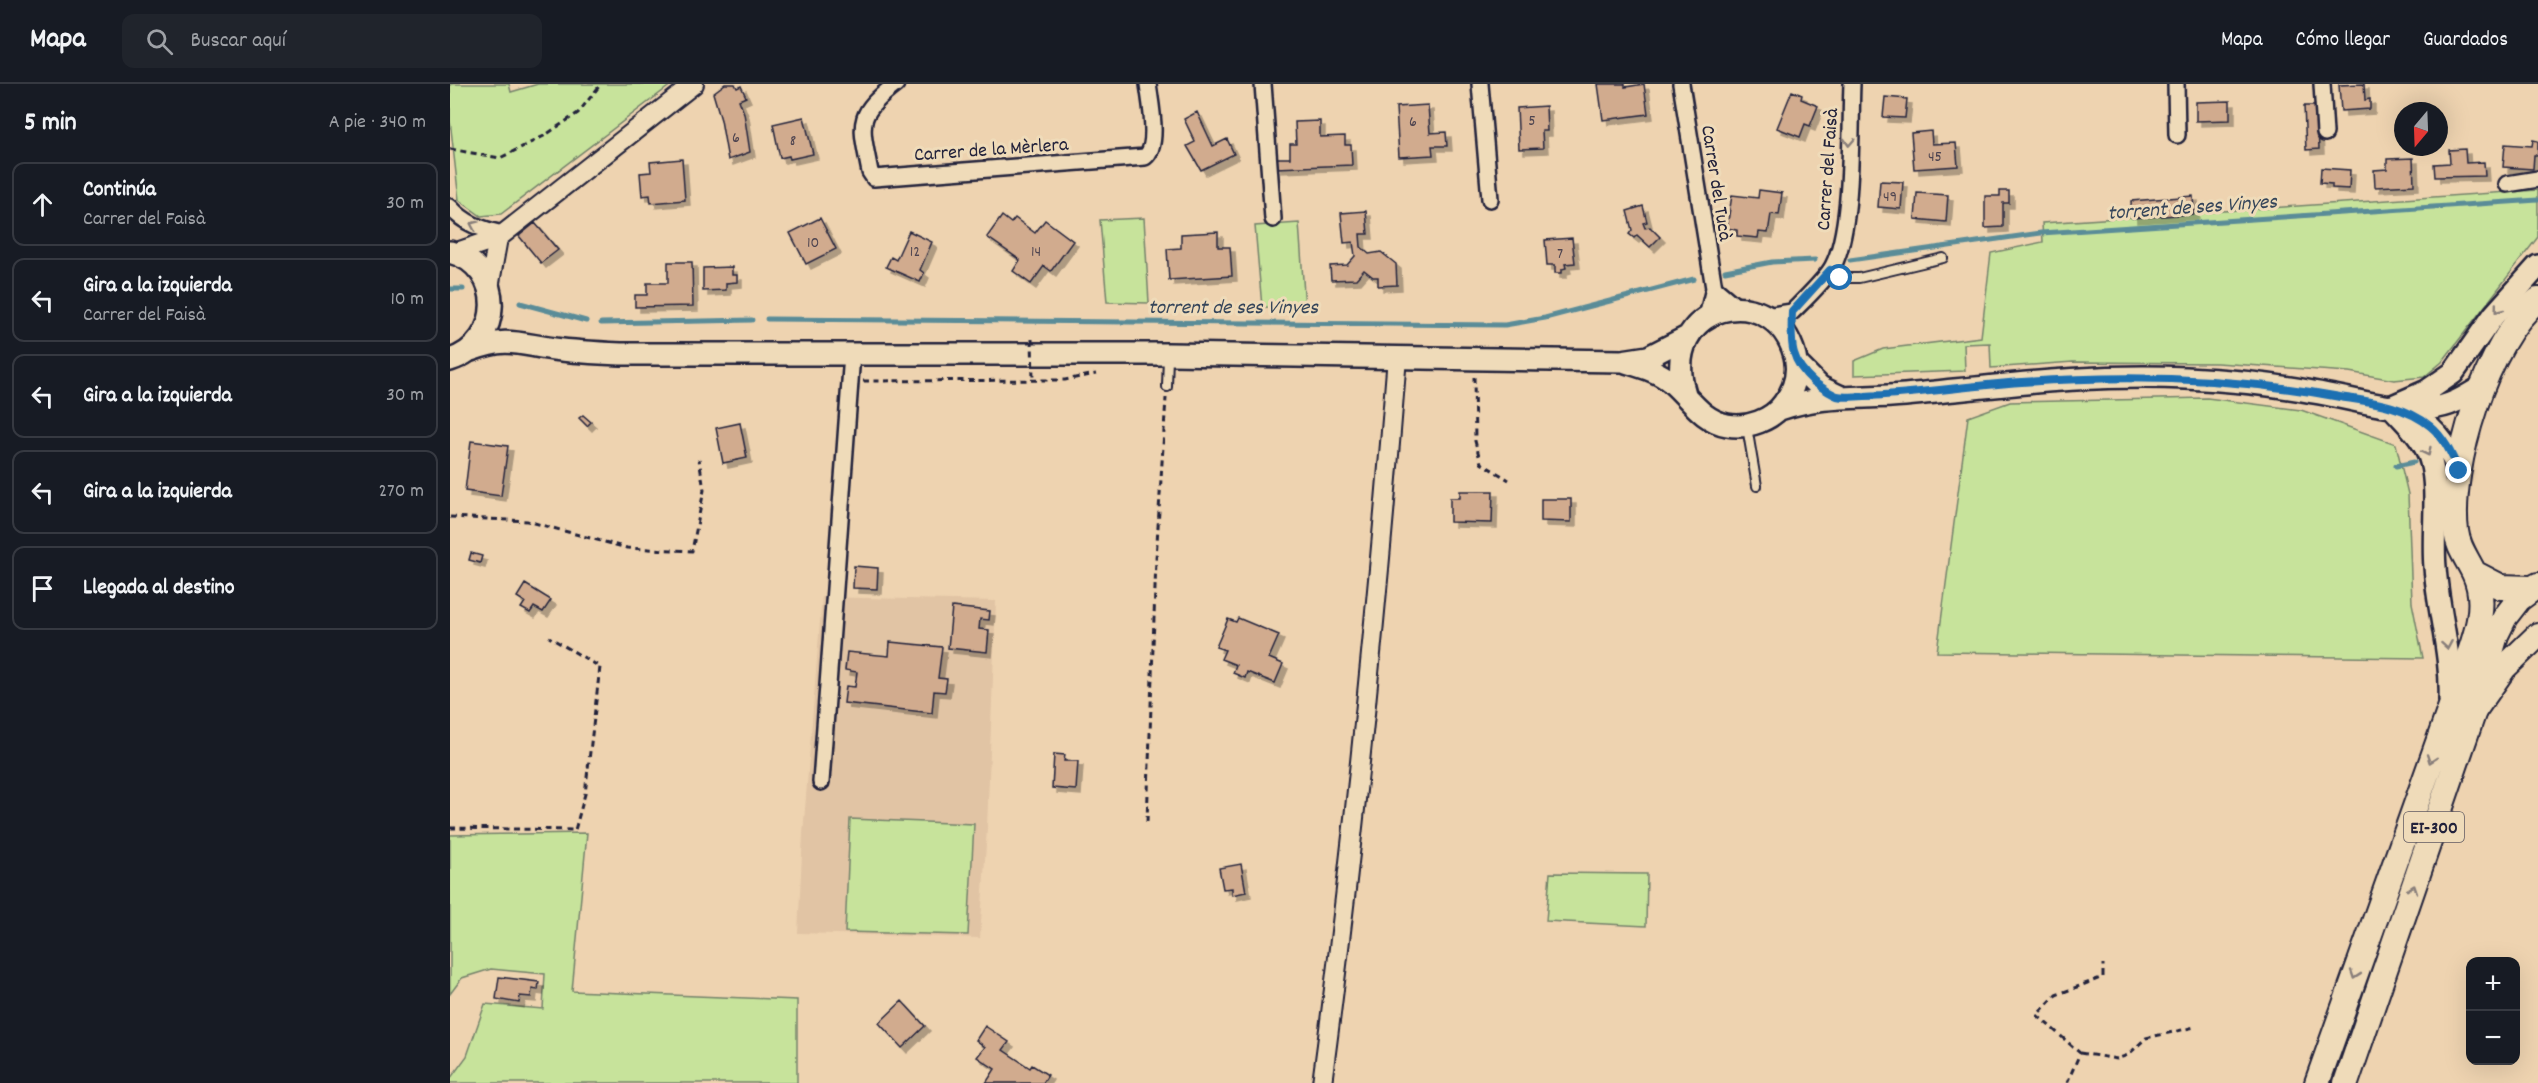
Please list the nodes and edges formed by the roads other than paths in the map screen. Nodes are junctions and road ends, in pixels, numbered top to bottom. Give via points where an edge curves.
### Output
1 (694, 84) edge
2 (896, 84) edge
3 (1148, 84) edge
4 (1263, 84) edge
5 (1480, 84) edge
6 (1681, 84) edge
7 (1852, 84) edge
8 (2176, 84) edge
9 (2322, 84) edge
10 (2325, 133) dead end
11 (2177, 135) dead end
12 (2538, 179) edge
13 (2507, 184) dead end
14 (1490, 199) dead end
15 (450, 207) edge
16 (1273, 219) dead end
17 (501, 236) junction
18 (452, 253) edge
19 (1943, 258) dead end
20 (2538, 266) edge
21 (1830, 270) junction
22 (1714, 288) junction
23 (490, 294) junction
24 (2538, 300) edge
25 (1739, 309) junction
26 (1792, 312) junction
27 (1765, 316) junction
28 (1707, 317) junction
29 (1687, 337) junction
30 (528, 343) junction
31 (471, 350) junction
32 (1794, 353) junction
33 (852, 354) junction
34 (1168, 354) junction
35 (1397, 357) junction
36 (450, 360) edge
37 (1622, 361) junction
38 (2483, 386) junction
39 (1167, 387) road end
40 (1685, 394) junction
41 (1839, 396) junction
42 (2391, 406) junction
43 (1780, 409) junction
44 (1747, 426) junction
45 (2459, 471) junction
46 (1757, 486) dead end
47 (2474, 573) junction
48 (2535, 586) edge
49 (2538, 635) edge
50 (2450, 704) junction
51 (2474, 711) junction
52 (821, 782) dead end
53 (1322, 1083) edge
54 (2317, 1083) edge
55 (2346, 1083) edge

1 - 17 street
2 - 3 street, Carrer de la Mèrlera via 873,104 862,126 874,178 1145,157 1153,140
4 - 16 street
5 - 14 street
6 - 22 street, Carrer del Tucà
7 -> 21 street, Carrer del Faisà via 1846,225
8 - 11 street
9 - 10 street
12 - 13 street
17 -> 15 street via 475,227
17 - 18 street
17 - 23 street
18 - 23 main road via 475,266
19 - 21 lane via 1859,278 1840,278
20 -> 42 main road via 2494,315 2453,373 2427,392
21 - 26 street, Carrer del Faisà
22 - 25 street
22 - 28 street, Carrer del Tucà
23 - 30 main road via 508,324
23 - 31 main road via 488,328
24 - 38 main road, EI-300 via 2513,326
25 - 27 main road
25 - 28 main road
26 - 27 street
26 - 32 street
27 - 32 main road via 1780,327
28 - 29 main road
29 - 37 main road via 1648,357
29 - 40 main road via 1680,355 1679,375
30 - 31 main road via 500,341
30 - 33 main road via 621,354
31 - 36 main road
32 - 41 main road via 1820,387
32 - 43 main road via 1795,380
33 - 34 main road
33 - 52 street
34 - 35 main road
34 - 39 lane
35 - 37 main road
35 - 53 street via 1347,894
37 - 40 main road via 1659,374
38 - 42 main road via 2440,407
38 - 45 main road, EI-300
40 - 44 main road via 1711,420 1728,426
41 - 42 main road via 1903,395 2107,377 2186,378 2311,391
41 - 43 main road
42 - 45 main road via 2430,426 2441,437
42 -> 50 main road via 2416,434 2431,461 2435,570 2451,676
43 - 44 main road
44 - 46 lane
45 - 47 main road, EI-300 via 2456,531 2459,546
47 - 48 main road, EI-300 via 2501,587
47 - 50 main road, EI-300 via 2480,593 2479,620
48 - 51 main road, EI-300 via 2505,617 2496,634
49 - 51 main road, EI-300 via 2504,668
50 -> 54 main road, EI-300
55 -> 51 main road, EI-300

